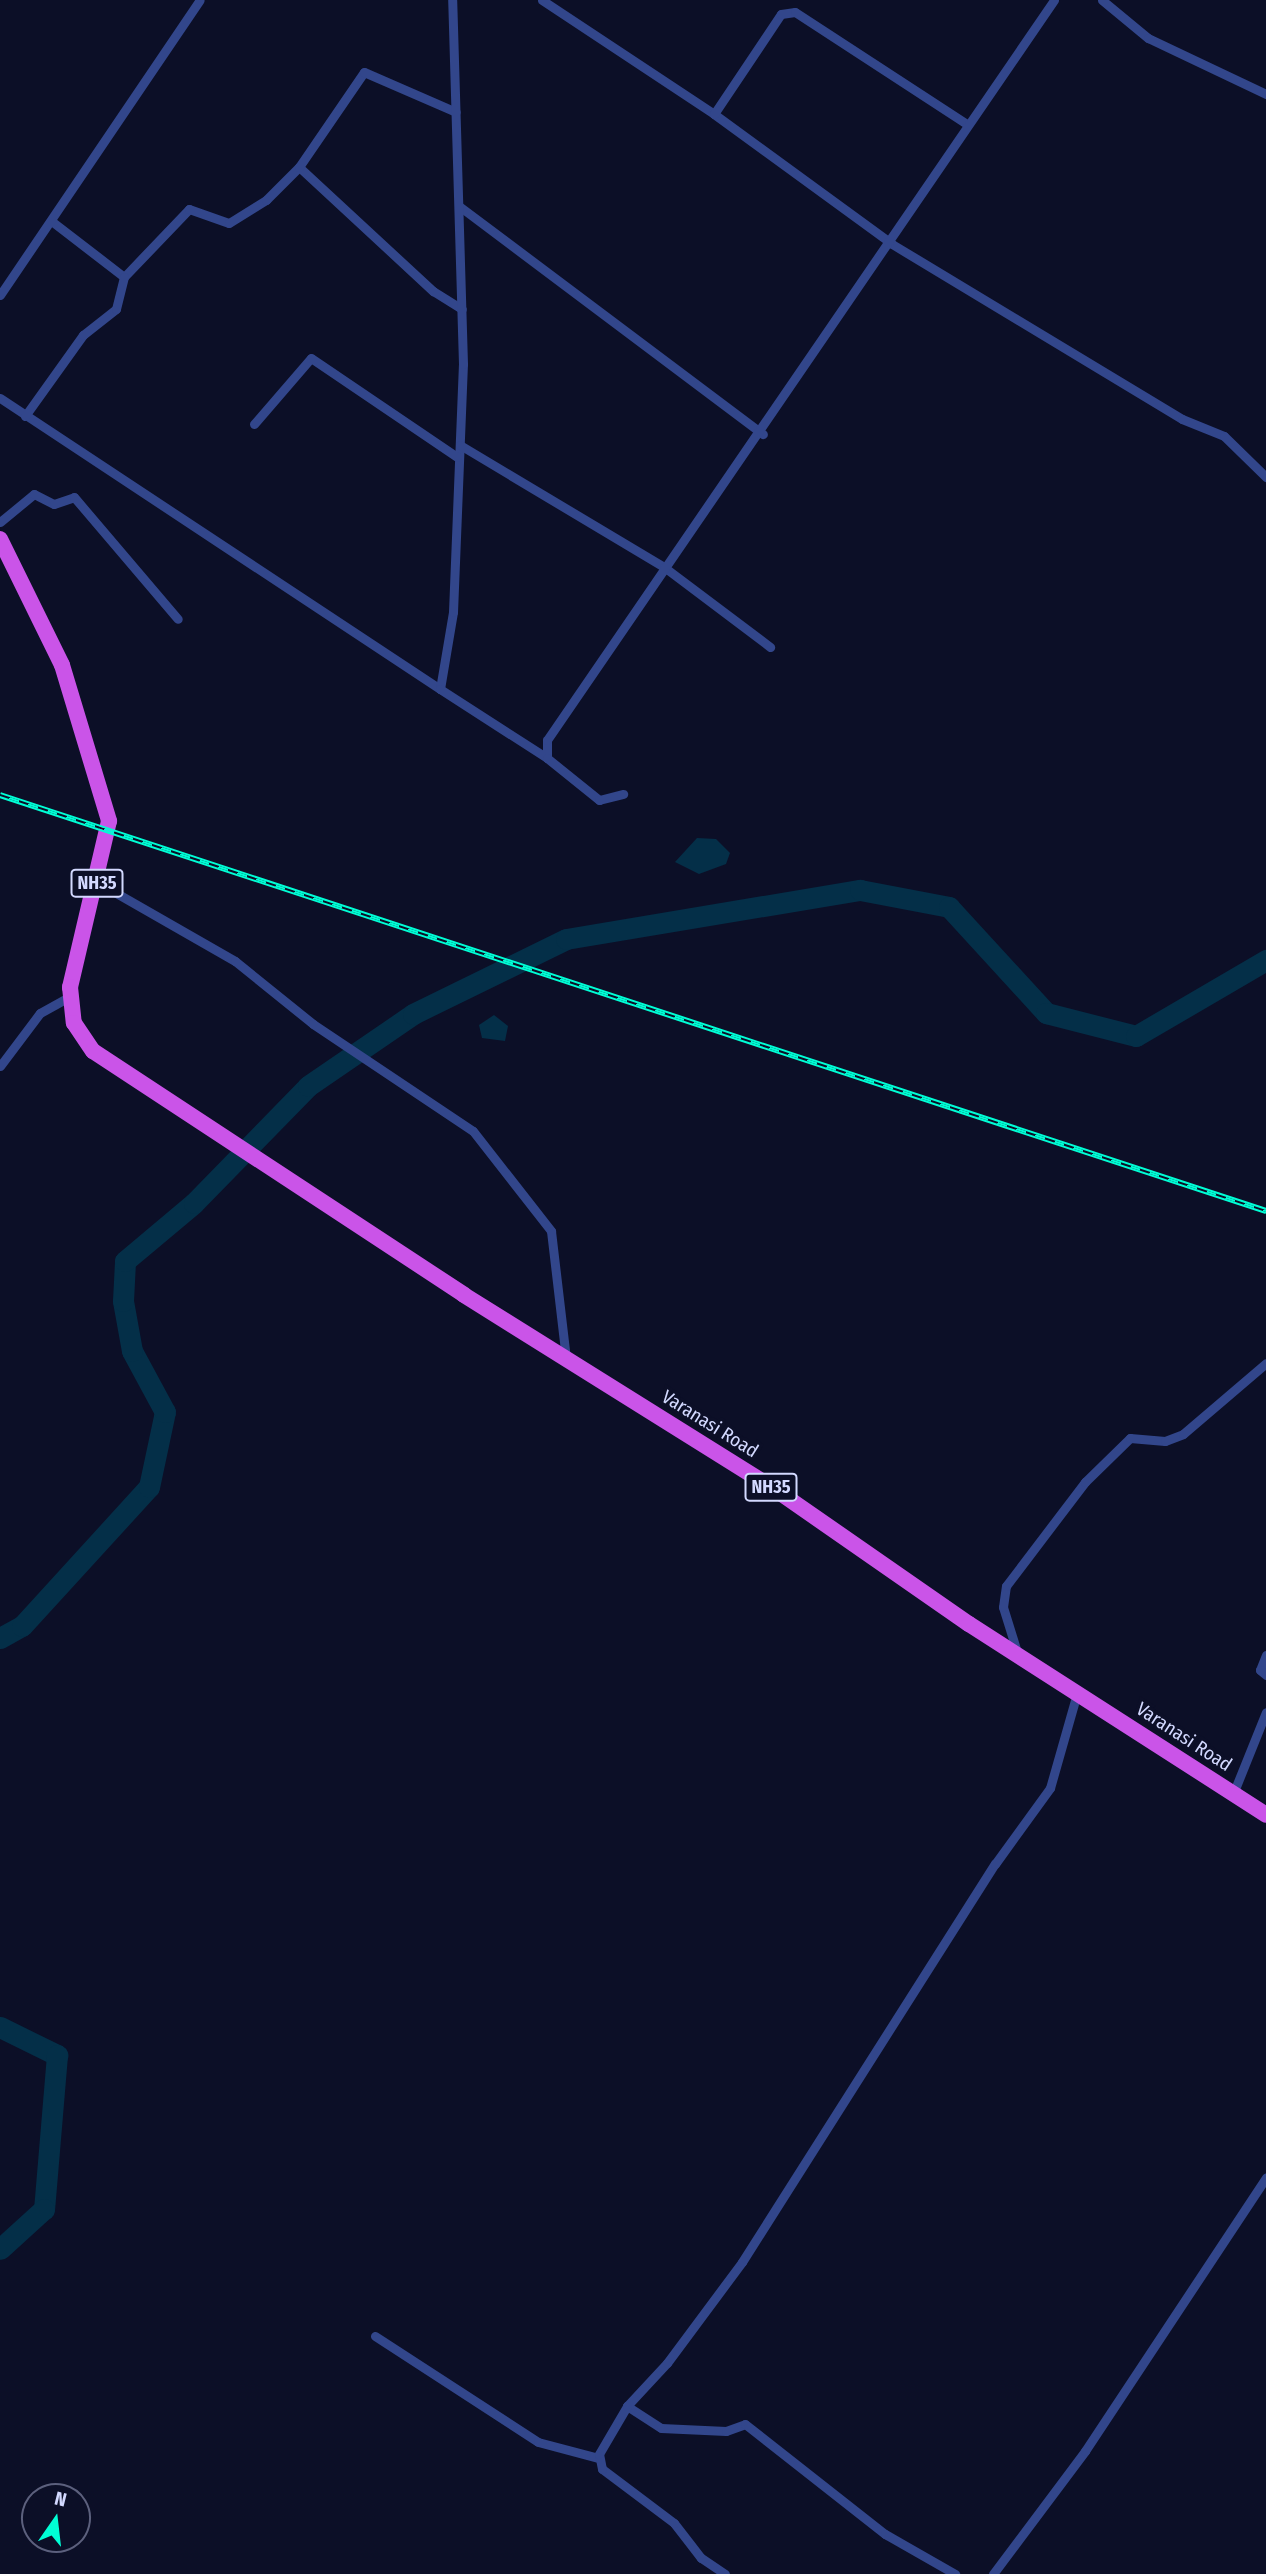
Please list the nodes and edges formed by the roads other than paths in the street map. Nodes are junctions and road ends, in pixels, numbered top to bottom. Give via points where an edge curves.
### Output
1 (200, 0) edge
2 (452, 0) edge
3 (542, 0) edge
4 (1054, 0) edge
5 (1102, 0) edge
6 (1266, 94) edge
7 (456, 112) junction
8 (714, 114) junction
9 (967, 124) junction
10 (299, 167) junction
11 (459, 206) junction
12 (54, 223) junction
13 (892, 244) junction
14 (124, 277) junction
15 (0, 295) edge
16 (462, 309) junction
17 (0, 398) edge
18 (25, 416) junction
19 (254, 424) dead end
20 (763, 434) junction
21 (460, 445) junction
22 (457, 457) junction
23 (1266, 458) edge
24 (1258, 468) junction
25 (1266, 477) edge
26 (0, 522) edge
27 (0, 539) edge
28 (664, 568) junction
29 (178, 619) dead end
30 (770, 647) dead end
31 (440, 689) junction
32 (547, 758) junction
33 (623, 794) dead end
34 (97, 882) junction
35 (69, 997) junction
36 (0, 1066) edge
37 (566, 1359) junction
38 (1266, 1363) edge
39 (1266, 1655) edge
40 (1018, 1657) junction
41 (1266, 1675) edge
42 (1077, 1693) junction
43 (1266, 1712) edge
44 (1233, 1794) junction
45 (1266, 1815) edge
46 (1266, 2178) edge
47 (375, 2336) dead end
48 (627, 2406) junction
49 (598, 2458) junction
50 (725, 2574) edge
51 (955, 2574) edge
52 (993, 2574) edge

1 - 12 street
2 - 7 street
3 - 8 street
4 - 9 street
5 - 6 street via 1148,38
7 - 10 street via 364,72
7 - 11 street
8 - 9 street via 781,14 794,12
8 - 13 street
9 - 13 street
10 - 14 street via 237,221 189,209
10 - 16 street via 433,291
11 - 16 street
11 - 20 street
12 - 14 street
12 - 15 street
13 - 20 street
13 - 24 street via 1182,419 1224,436
14 - 18 street via 116,309 83,335
16 - 21 street
17 - 18 street
18 - 31 street
19 - 22 street via 311,358
20 - 28 street
21 - 22 street
21 - 28 street
22 - 31 street via 453,612
23 - 24 street
24 - 25 street
26 - 29 street via 34,494 54,504 74,496
27 - 34 highway, NH35 via 82,718 105,798 110,831
28 - 30 street
28 - 32 street via 547,740
31 - 32 street
32 - 33 street via 599,800
34 - 35 highway, NH35
34 - 37 street via 235,961 313,1024 473,1131 547,1222
35 - 36 street via 40,1013
35 - 37 highway, Varanasi Road / NH35 via 74,1023 93,1051
37 - 40 highway, Varanasi Road / NH35 via 775,1490
38 - 40 street via 1184,1434 1165,1441 1130,1438 1085,1482 1006,1586 1003,1607
39 - 41 street via 1260,1670
40 - 42 highway, Varanasi Road / NH35
42 - 44 highway, Varanasi Road / NH35
42 - 48 street via 1051,1788 995,1864 742,2262
43 - 44 street
44 - 45 highway, Varanasi Road / NH35
46 - 52 street via 1085,2451
47 - 49 street via 538,2442
48 - 49 street
48 - 51 street via 661,2428 726,2431 745,2424 886,2534
49 - 50 street via 602,2469 674,2523 701,2558

